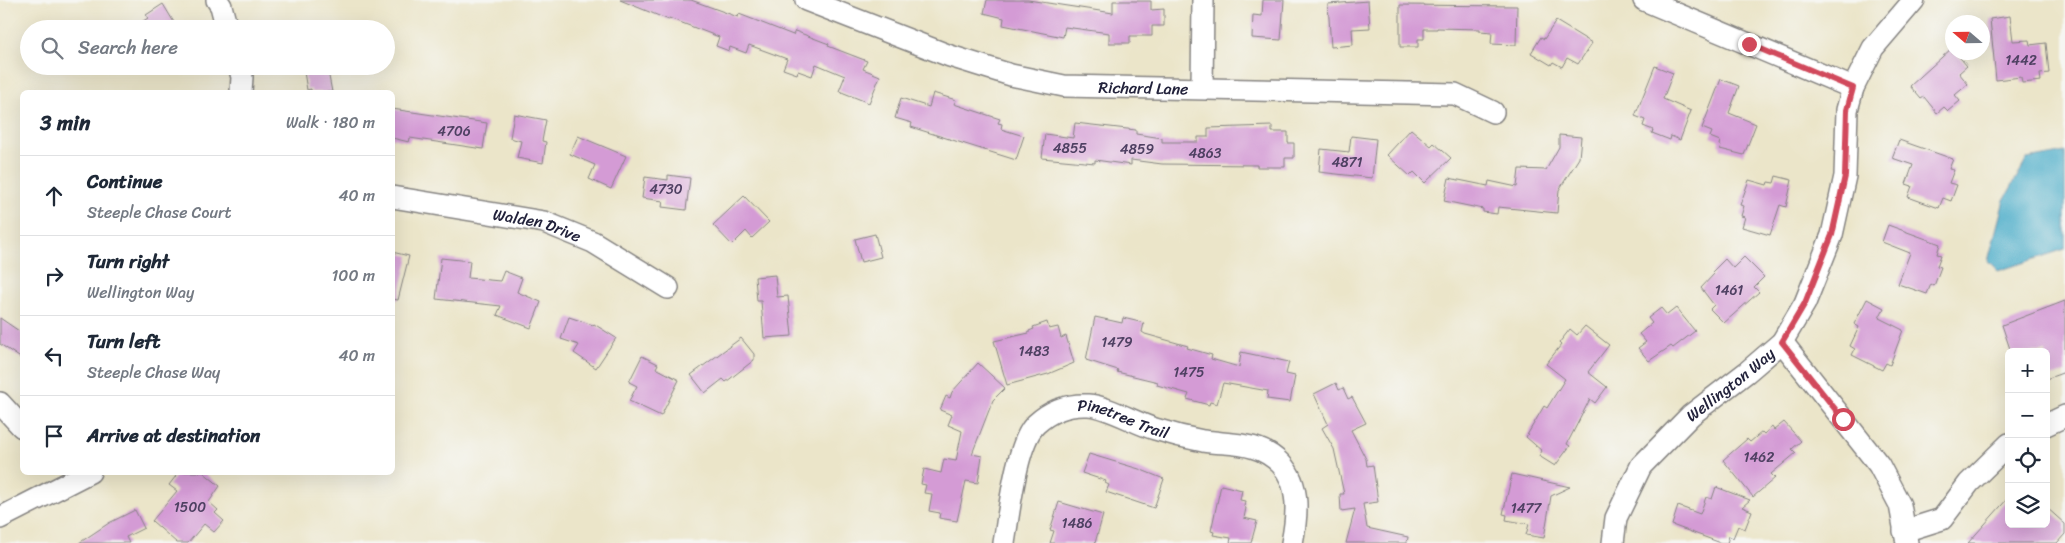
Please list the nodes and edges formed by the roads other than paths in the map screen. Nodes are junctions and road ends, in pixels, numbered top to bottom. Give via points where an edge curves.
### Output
1 (217, 0) edge
2 (806, 0) edge
3 (1202, 0) edge
4 (1644, 0) edge
5 (1914, 0) edge
6 (225, 20) edge
7 (241, 75) edge
8 (1202, 88) junction
9 (1853, 88) junction
10 (241, 90) edge
11 (1493, 112) dead end
12 (395, 197) edge
13 (668, 288) dead end
14 (1782, 342) junction
15 (0, 403) edge
16 (2065, 416) edge
17 (2050, 423) edge
18 (20, 425) edge
19 (2005, 448) edge
20 (77, 475) edge
21 (55, 480) edge
22 (0, 518) edge
23 (1906, 537) edge
24 (1004, 543) edge
25 (1292, 543) edge
26 (1613, 543) edge

1 - 6 street
2 - 8 street, Richard Lane via 1011,76 1064,86
3 - 8 street
4 - 9 street
5 - 9 street, Wellington Way via 1873,48
7 - 10 street
8 - 11 street, Richard Lane via 1455,94
9 - 14 street, Wellington Way via 1847,110 1845,176 1832,235 1805,303
12 - 13 street, Walden Drive via 544,222 593,242
14 - 23 street via 1879,465 1900,505
14 - 26 street, Wellington Way via 1691,415 1641,466 1616,518
15 - 18 street
16 - 17 street
19 - 23 street via 1969,482 1942,519
20 - 21 street
21 - 22 street
24 - 25 street, Pinetree Trail via 1021,448 1036,424 1060,408 1075,405 1096,406 1171,434 1262,450 1282,465 1290,476 1297,500

